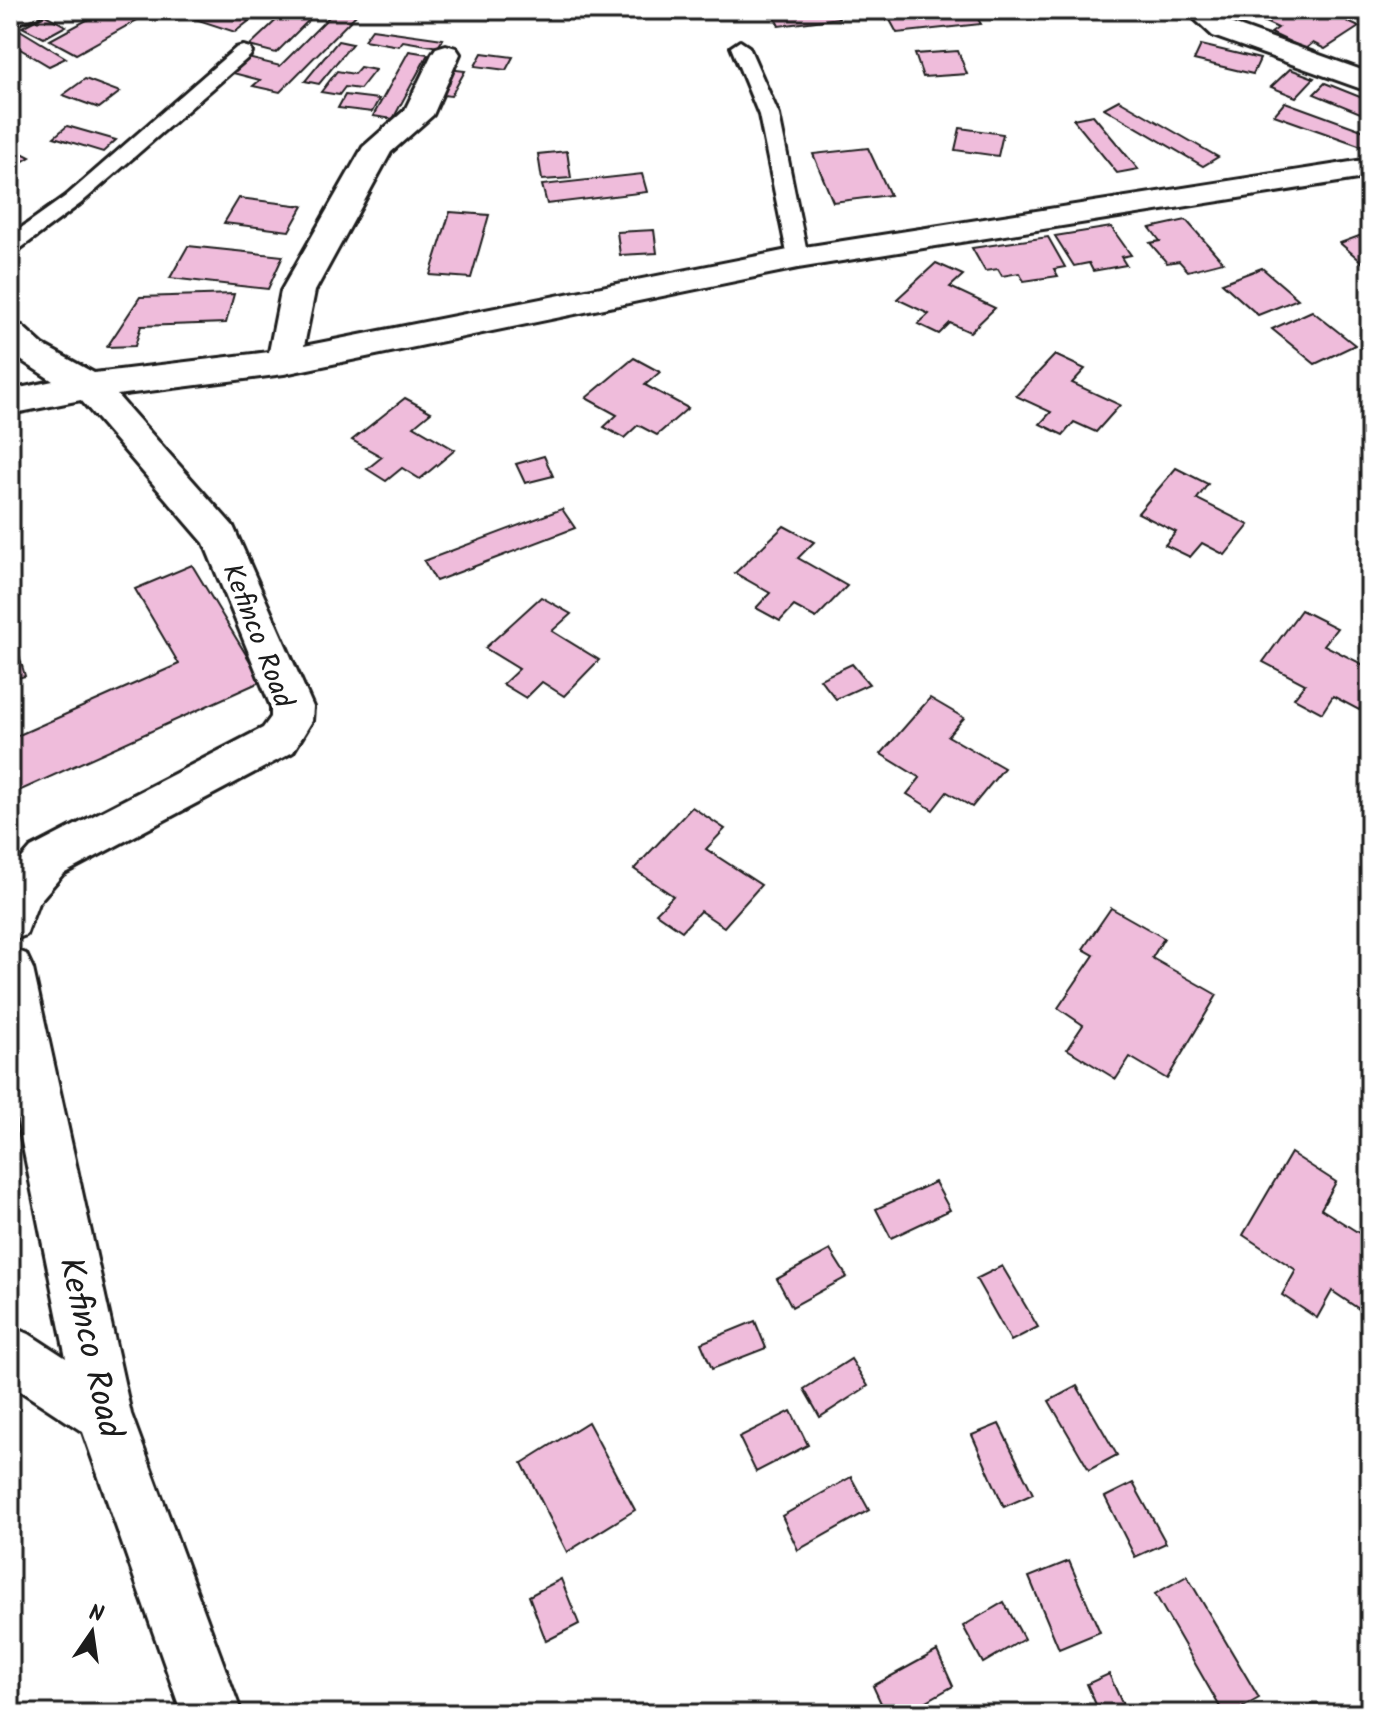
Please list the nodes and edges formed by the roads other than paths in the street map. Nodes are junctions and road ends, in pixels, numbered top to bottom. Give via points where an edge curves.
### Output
1 (28, 10) edge
2 (1199, 10) edge
3 (10, 18) edge
4 (740, 47) dead end
5 (243, 52) dead end
6 (446, 54) dead end
7 (1369, 82) edge
8 (1370, 168) edge
9 (10, 246) edge
10 (798, 258) junction
11 (10, 334) edge
12 (284, 362) junction
13 (89, 386) junction
14 (10, 402) edge
15 (10, 921) edge
16 (10, 969) edge
17 (10, 1353) edge
18 (104, 1414) junction
19 (212, 1714) edge

1 - 3 street
2 - 7 street via 1223,30
4 - 10 lane via 769,115
5 - 9 lane via 73,200
6 - 12 street via 418,115 378,147 298,291
8 - 10 street
10 - 12 street
11 - 13 street, Kefinco Road via 31,353
12 - 13 street
13 - 14 street
13 - 15 street, Kefinco Road via 220,536 292,707 291,721 278,740 47,861 18,894
16 - 18 street, Kefinco Road
17 - 18 street
18 - 19 street, Kefinco Road

